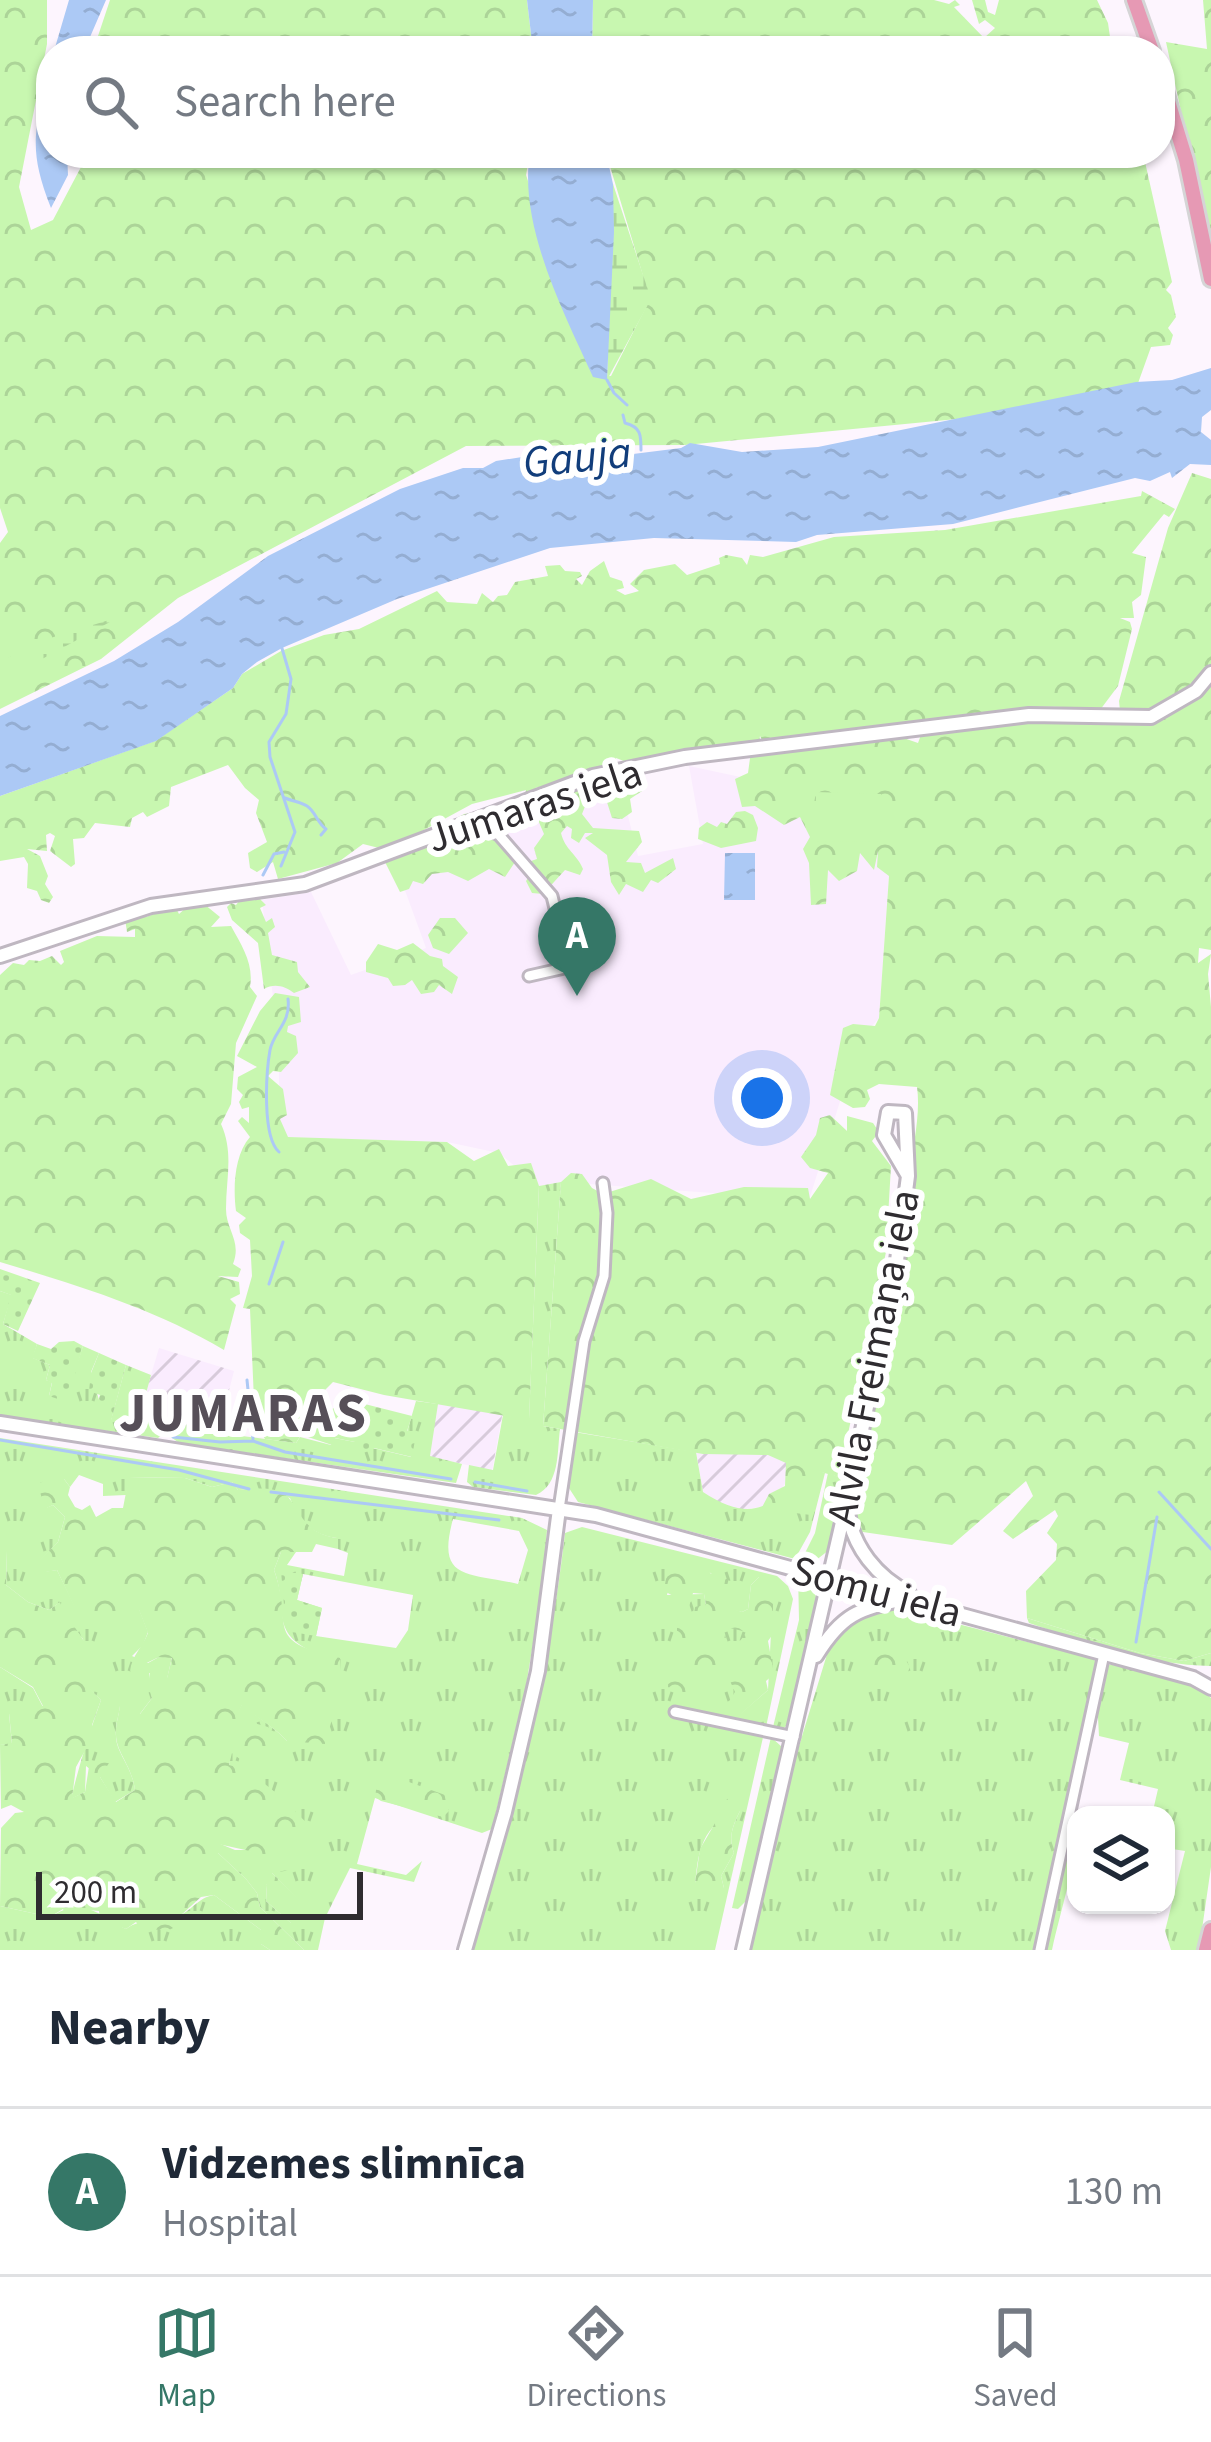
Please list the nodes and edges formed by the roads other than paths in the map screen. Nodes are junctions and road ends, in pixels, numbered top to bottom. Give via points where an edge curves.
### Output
1 (1134, 0) edge
2 (1147, 36) edge
3 (1175, 124) edge
4 (1211, 279) edge
5 (1211, 673) edge
6 (482, 827) dead end
7 (0, 956) edge
8 (529, 976) dead end
9 (908, 1176) junction
10 (603, 1184) dead end
11 (0, 1423) edge
12 (846, 1505) junction
13 (559, 1509) junction
14 (830, 1577) junction
15 (909, 1598) junction
16 (944, 1608) junction
17 (1104, 1654) junction
18 (809, 1667) junction
19 (1211, 1675) edge
20 (1193, 1678) junction
21 (1211, 1688) edge
22 (675, 1712) dead end
23 (794, 1737) junction
24 (1211, 1930) edge
25 (464, 1950) edge
26 (743, 1950) edge
27 (1040, 1950) edge
28 (1206, 1950) edge

1 - 2 main road
3 - 4 main road
5 - 7 street, Jumaras iela via 1151,717 1029,715 748,748 593,776 305,884 151,906
6 - 8 street via 499,835 552,896 569,967
9 - 9 street, Alvila Freimaņa iela via 905,1113 888,1112 884,1135
9 - 12 street, Alvila Freimaņa iela
10 - 13 street via 604,1276 584,1341
11 - 13 street, Somu iela
12 - 14 street, Alvila Freimaņa iela
12 - 16 street via 858,1544 882,1576
13 - 14 street, Somu iela
13 - 25 street via 538,1671
14 - 15 street, Somu iela
14 - 18 street, Alvila Freimaņa iela
15 - 16 street, Somu iela
15 - 18 street via 863,1607
16 - 17 street, Somu iela
17 - 20 street, Somu iela
17 - 27 street
18 - 23 street, Alvila Freimaņa iela
19 - 20 street
20 - 21 street
22 - 23 street
23 - 26 street, Alvila Freimaņa iela
24 - 28 main road

